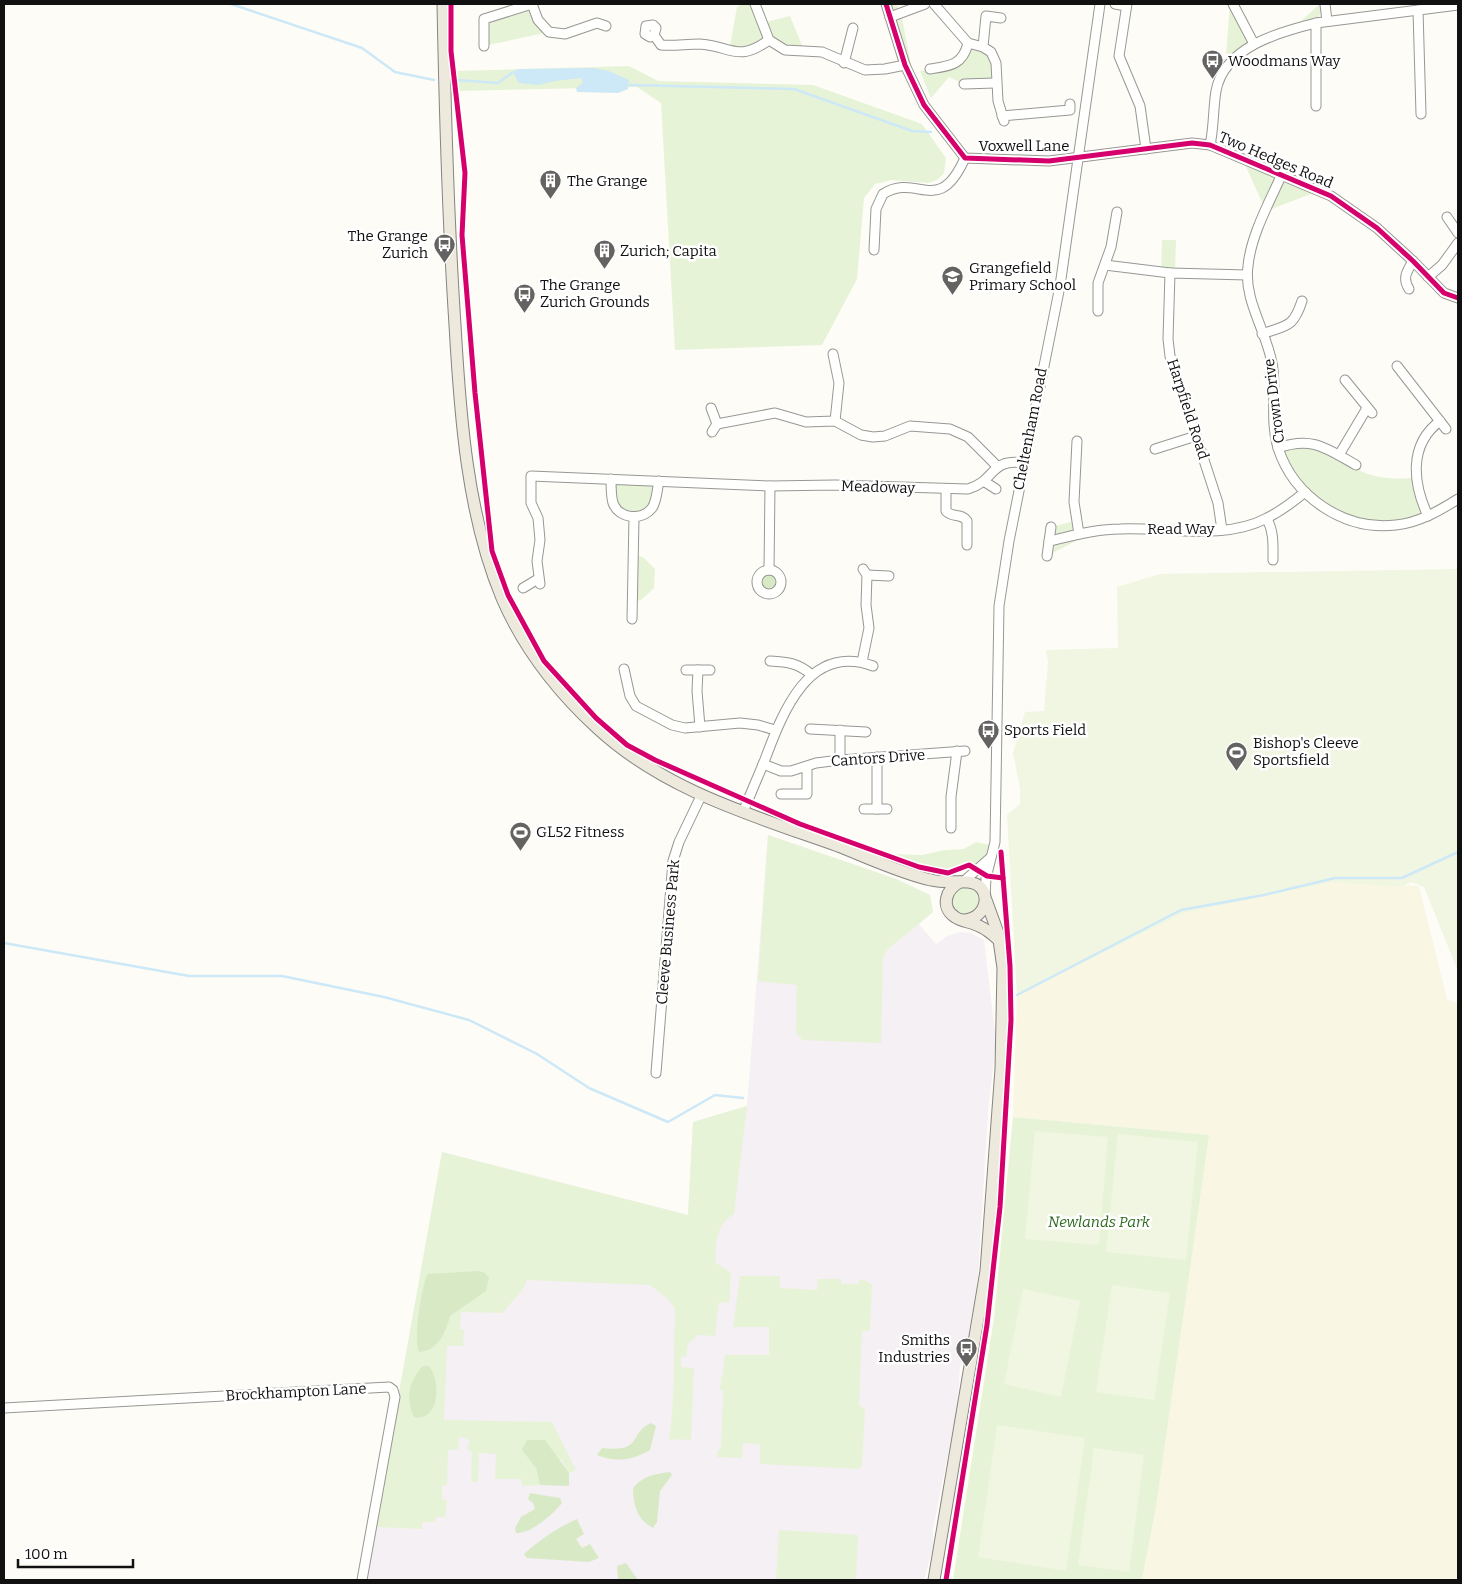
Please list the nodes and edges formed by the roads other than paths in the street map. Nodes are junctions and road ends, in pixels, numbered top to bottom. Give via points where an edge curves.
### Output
1 (444, 4) edge
2 (532, 4) edge
3 (755, 4) edge
4 (886, 4) edge
5 (925, 4) edge
6 (934, 4) edge
7 (1100, 4) edge
8 (1115, 4) edge
9 (1233, 4) edge
10 (1325, 4) edge
11 (1127, 5) edge
12 (1458, 6) edge
13 (1418, 10) junction
14 (890, 17) junction
15 (1001, 18) dead end
16 (1327, 21) junction
17 (1316, 23) junction
18 (606, 26) dead end
19 (853, 28) dead end
20 (654, 35) dead end
21 (768, 40) junction
22 (968, 43) junction
23 (1254, 44) junction
24 (484, 46) dead end
25 (983, 47) junction
26 (844, 63) junction
27 (906, 65) junction
28 (930, 69) dead end
29 (964, 84) dead end
30 (995, 84) junction
31 (1070, 104) dead end
32 (1316, 106) dead end
33 (1421, 114) dead end
34 (1210, 145) junction
35 (1146, 149) junction
36 (965, 158) junction
37 (1079, 159) junction
38 (1282, 174) junction
39 (1117, 212) dead end
40 (1447, 217) dead end
41 (1458, 233) edge
42 (1458, 244) edge
43 (874, 250) dead end
44 (1413, 261) junction
45 (1105, 265) junction
46 (1170, 273) junction
47 (1247, 275) junction
48 (1428, 277) junction
49 (1409, 289) dead end
50 (1458, 299) edge
51 (1302, 301) dead end
52 (1098, 311) dead end
53 (1262, 334) junction
54 (833, 354) dead end
55 (1397, 366) dead end
56 (1345, 380) dead end
57 (710, 408) dead end
58 (835, 421) junction
59 (1440, 421) junction
60 (717, 424) junction
61 (1446, 429) dead end
62 (712, 432) dead end
63 (1196, 436) junction
64 (1077, 441) dead end
65 (1278, 448) junction
66 (1155, 449) dead end
67 (1339, 455) junction
68 (1024, 463) junction
69 (1356, 465) dead end
70 (998, 466) junction
71 (611, 479) junction
72 (659, 481) junction
73 (985, 482) junction
74 (770, 486) junction
75 (946, 489) junction
76 (996, 489) dead end
77 (1304, 492) junction
78 (1458, 499) edge
79 (1428, 516) junction
80 (634, 517) junction
81 (1267, 519) junction
82 (1051, 527) dead end
83 (1222, 530) junction
84 (1079, 534) junction
85 (1048, 541) junction
86 (967, 545) dead end
87 (1047, 556) dead end
88 (1273, 560) dead end
89 (768, 570) dead end
90 (889, 576) dead end
91 (522, 588) dead end
92 (632, 619) dead end
93 (770, 661) dead end
94 (862, 662) junction
95 (873, 666) dead end
96 (624, 669) dead end
97 (686, 670) dead end
98 (698, 670) junction
99 (710, 670) dead end
100 (812, 675) junction
101 (700, 727) junction
102 (810, 729) dead end
103 (775, 730) junction
104 (840, 730) junction
105 (866, 732) dead end
106 (877, 757) junction
107 (840, 760) junction
108 (763, 764) junction
109 (807, 767) junction
110 (781, 794) dead end
111 (701, 796) junction
112 (864, 809) dead end
113 (877, 809) junction
114 (887, 809) dead end
115 (743, 812) junction
116 (951, 828) dead end
117 (991, 857) junction
118 (930, 880) junction
119 (962, 882) junction
120 (985, 898) junction
121 (946, 902) junction
122 (963, 920) junction
123 (1000, 941) junction
124 (656, 1074) dead end
125 (4, 1408) edge
126 (362, 1580) edge
127 (934, 1580) edge

1 - 111 main road via 447,174 459,395 487,553 502,598 530,651 563,694 597,728 636,758
2 - 18 street via 538,20 549,32 564,34 597,23
2 - 24 street via 484,19
3 - 21 street
4 - 14 street, Voxwell Lane
5 - 14 street
6 - 22 street
7 - 37 street, Cheltenham Road
8 - 11 street
9 - 23 street
10 - 16 street
11 - 35 street via 1119,56 1140,106
12 - 13 street
13 - 16 street
13 - 33 street
14 - 27 street, Voxwell Lane
15 - 25 street via 986,16
16 - 17 street
17 - 23 street
17 - 32 street
19 - 26 street
20 - 21 street via 661,44 700,44 737,52 754,51
21 - 26 street via 785,50 822,52
22 - 25 street
22 - 28 street via 962,60
23 - 34 street via 1234,59 1221,76 1216,90
25 - 30 street via 991,52 996,63 998,75
26 - 27 street via 864,70
27 - 36 street, Voxwell Lane via 924,105
29 - 30 street
30 - 31 street via 1003,119 1070,110
34 - 35 street, Two Hedges Road via 1192,143
34 - 38 street, Two Hedges Road
35 - 37 street, Two Hedges Road
36 - 37 street, Voxwell Lane
36 - 43 street via 957,176 938,191 898,188 884,194 876,209
37 - 68 street, Cheltenham Road via 1060,282
38 - 44 street, Two Hedges Road via 1331,196 1377,228
38 - 47 street, Crown Drive via 1251,251
39 - 45 street
40 - 41 street
42 - 48 street
44 - 48 street, Two Hedges Road
44 - 49 street via 1406,273 1405,282
45 - 46 street
45 - 52 street via 1098,283
46 - 47 street
46 - 63 street, Harpfield Road via 1169,348
47 - 53 street, Crown Drive
48 - 50 street, Two Hedges Road via 1444,293
51 - 53 street via 1289,325
53 - 65 street, Crown Drive via 1273,368 1272,417
54 - 58 street via 839,383
55 - 59 street
56 - 67 street via 1370,411
57 - 60 street
58 - 60 street via 806,422 775,413
58 - 70 street via 856,433 873,437 910,426 955,430 968,437
59 - 61 street
59 - 79 street via 1423,441 1416,464 1417,486
60 - 62 street
63 - 66 street
63 - 83 street, Harpfield Road via 1218,503
64 - 84 street via 1074,502
65 - 67 street via 1310,442
65 - 77 street, Crown Drive
67 - 69 street
68 - 70 street via 1010,461
68 - 117 street, Cheltenham Road via 999,606 995,837
70 - 73 street
71 - 72 street, Meadoway
71 - 80 street via 614,505 622,513
71 - 91 street, Meadoway via 531,476 531,503 538,518 540,540 536,561 539,582
72 - 74 street, Meadoway
72 - 80 street via 653,506
73 - 75 street, Meadoway via 968,489
73 - 76 street
74 - 75 street, Meadoway
74 - 89 street
75 - 86 street via 948,513 963,516 968,521
77 - 79 street, Crown Drive via 1335,514 1364,524 1397,525
77 - 81 street, Read Way
78 - 79 street, Crown Drive
80 - 92 street
81 - 83 street, Read Way
81 - 88 street via 1273,539
82 - 85 street
83 - 84 street, Read Way via 1119,528
84 - 85 street, Read Way
85 - 87 street
90 - 94 street via 865,572 870,628
93 - 100 street via 791,662
94 - 95 street
94 - 100 street via 835,663
96 - 101 street via 631,699 639,708 672,725
97 - 98 street
98 - 99 street
98 - 101 street
100 - 103 street via 790,701
101 - 103 street via 740,723
102 - 104 street
103 - 108 street
104 - 105 street
104 - 107 street
106 - 107 street, Cantors Drive
106 - 113 street
106 - 116 street, Cantors Drive via 961,751 951,797
107 - 109 street, Cantors Drive
108 - 109 street, Cantors Drive via 786,771
108 - 115 street
109 - 110 street via 807,794
111 - 115 main road
111 - 124 street, Cleeve Business Park via 673,861
112 - 113 street
113 - 114 street
115 - 118 main road
117 - 119 street
117 - 120 street, Cheltenham Road
118 - 119 main road
118 - 121 main road
119 - 120 main road via 977,885
119 - 121 main road via 950,889
120 - 122 main road via 984,907 977,917
120 - 123 main road
121 - 122 main road via 950,913
122 - 123 main road via 982,927
123 - 127 main road via 1003,968 1001,1069 986,1270
125 - 126 street, Brockhampton Lane via 389,1387 395,1397

